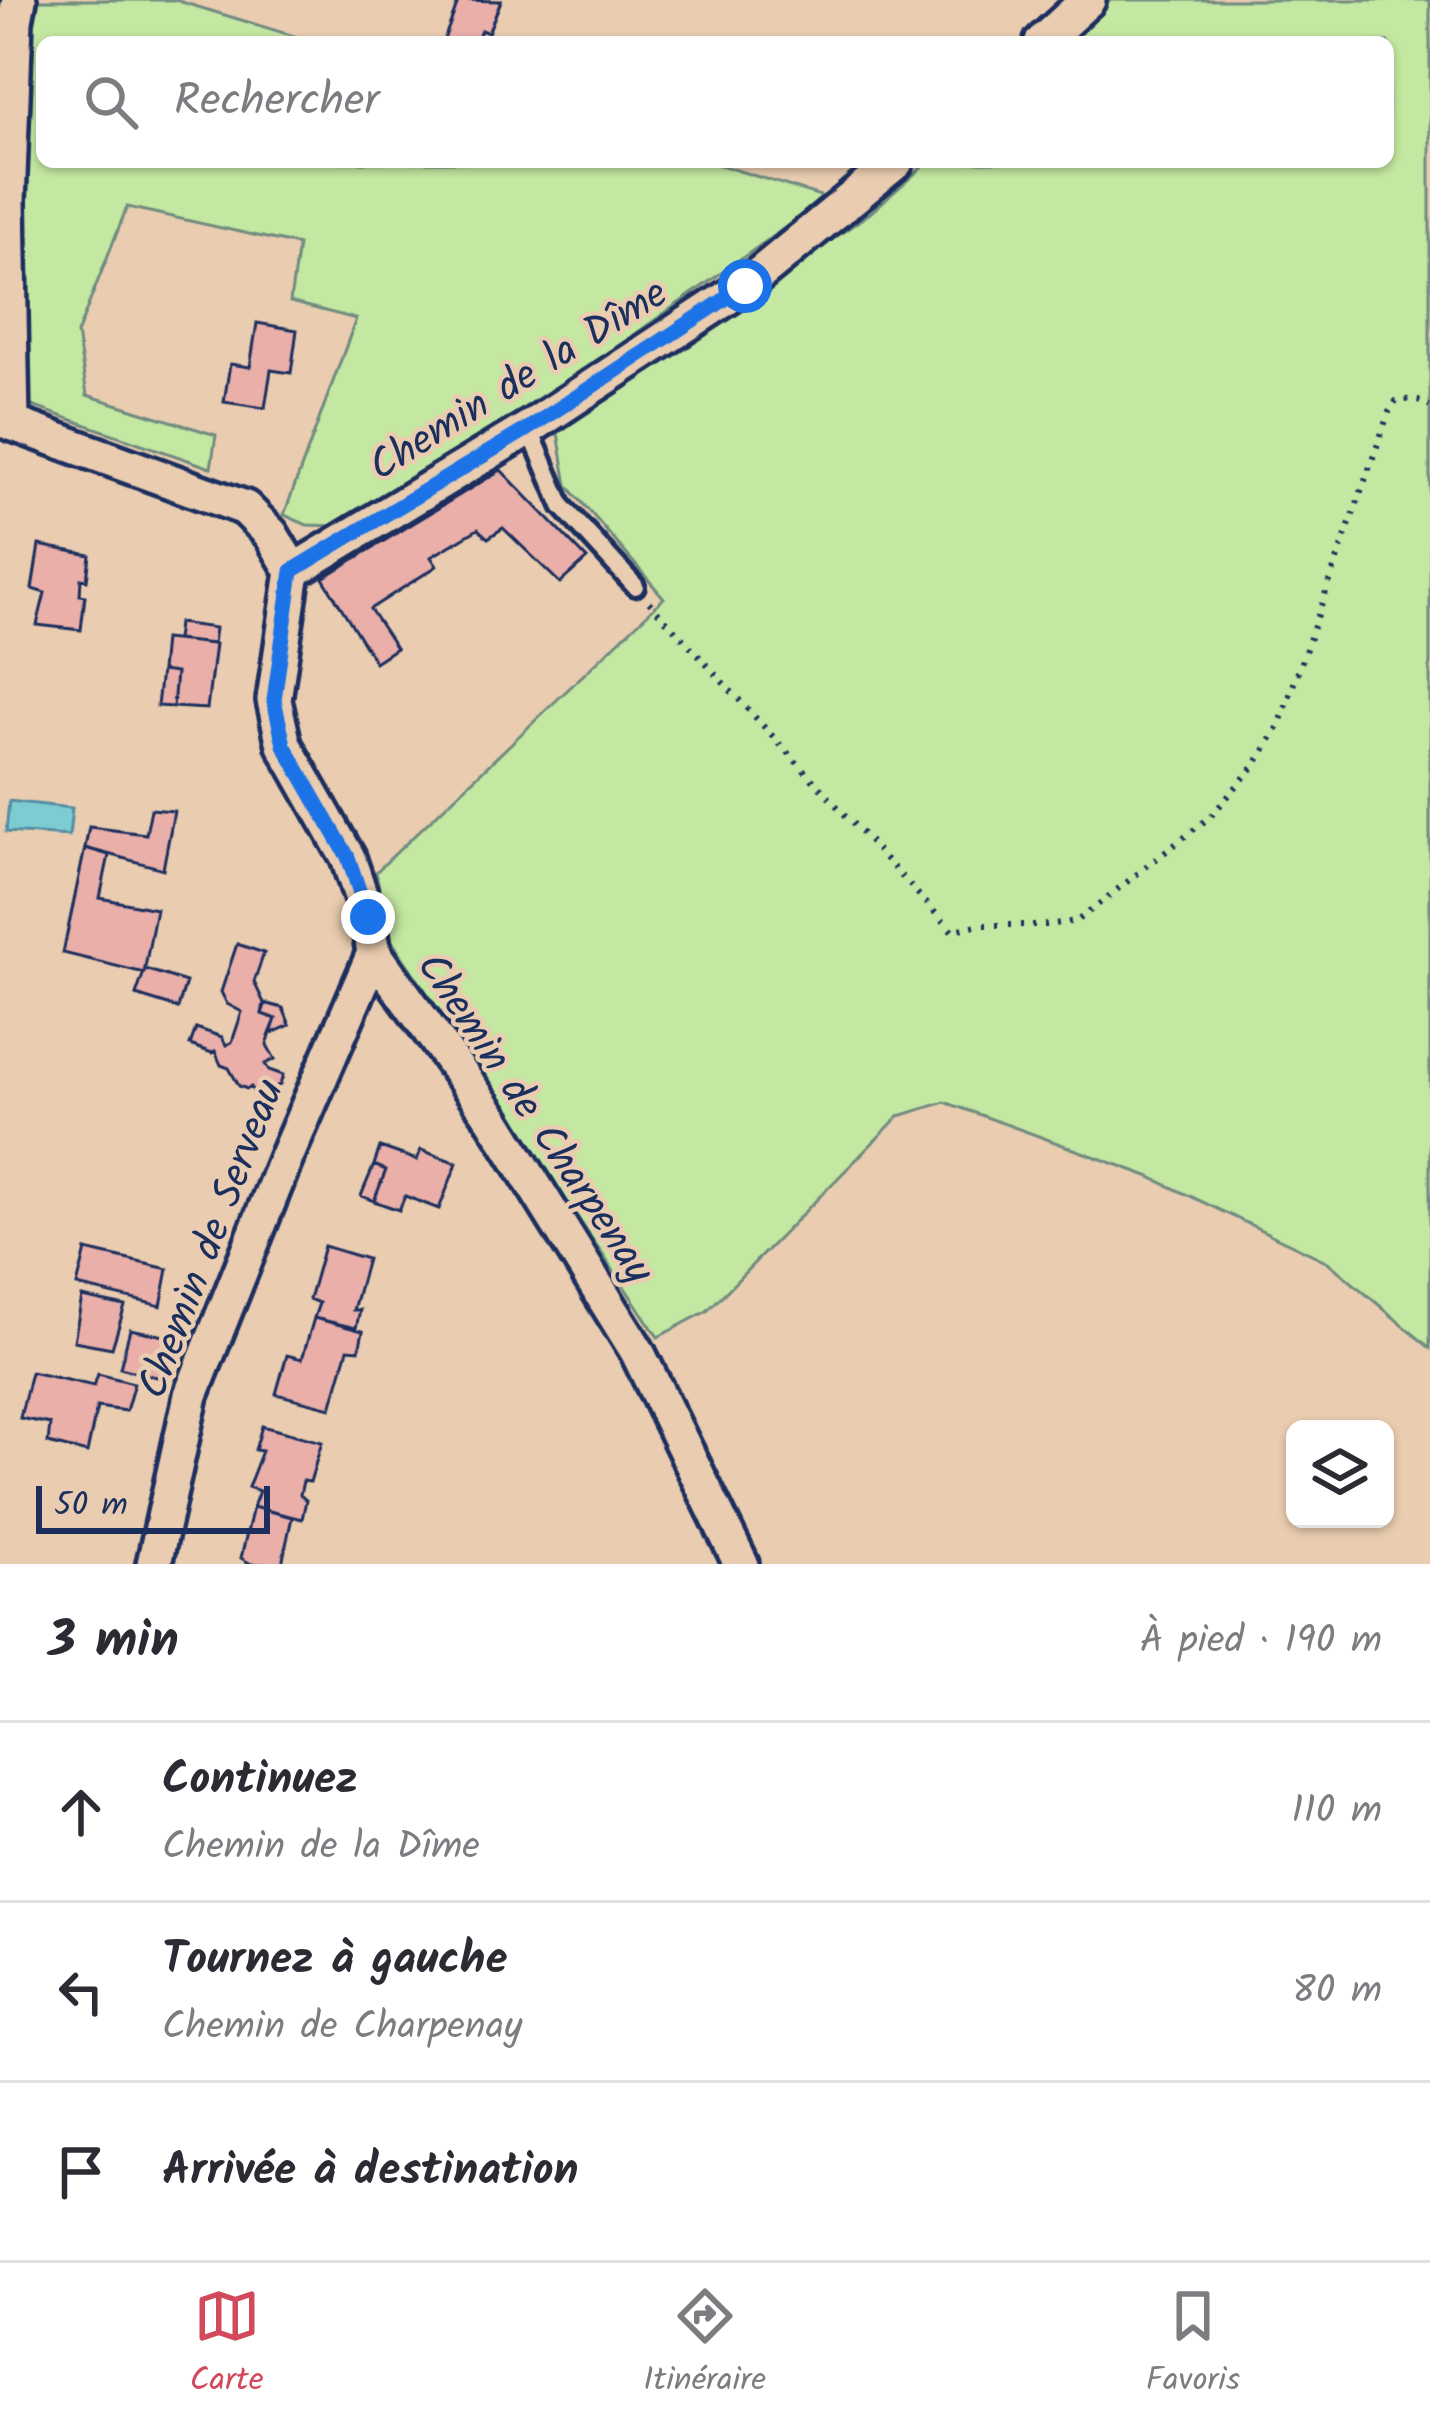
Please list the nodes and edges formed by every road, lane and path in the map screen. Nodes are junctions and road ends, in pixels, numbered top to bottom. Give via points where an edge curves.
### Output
1 (19, 0) edge
2 (1088, 0) edge
3 (1049, 36) edge
4 (889, 168) edge
5 (1430, 406) edge
6 (6, 421) edge
7 (529, 428) junction
8 (292, 571) junction
9 (634, 586) joint
10 (374, 953) junction
11 (154, 1564) edge
12 (741, 1564) edge

1 - 6 street
2 - 3 street
4 - 7 street, Chemin de la Dîme via 745,286
5 - 9 path via 1408,399 1389,412 1279,726 1256,764 1210,817 1077,921 952,931
6 - 8 street via 245,508
7 - 8 street, Chemin de la Dîme
7 - 9 lane via 562,506
8 - 10 street, Chemin de Charpenay via 274,700 284,745 348,857
10 - 11 street, Chemin de Serveau via 191,1395
10 - 12 street, Chemin de Charpenay via 493,1119 638,1351

